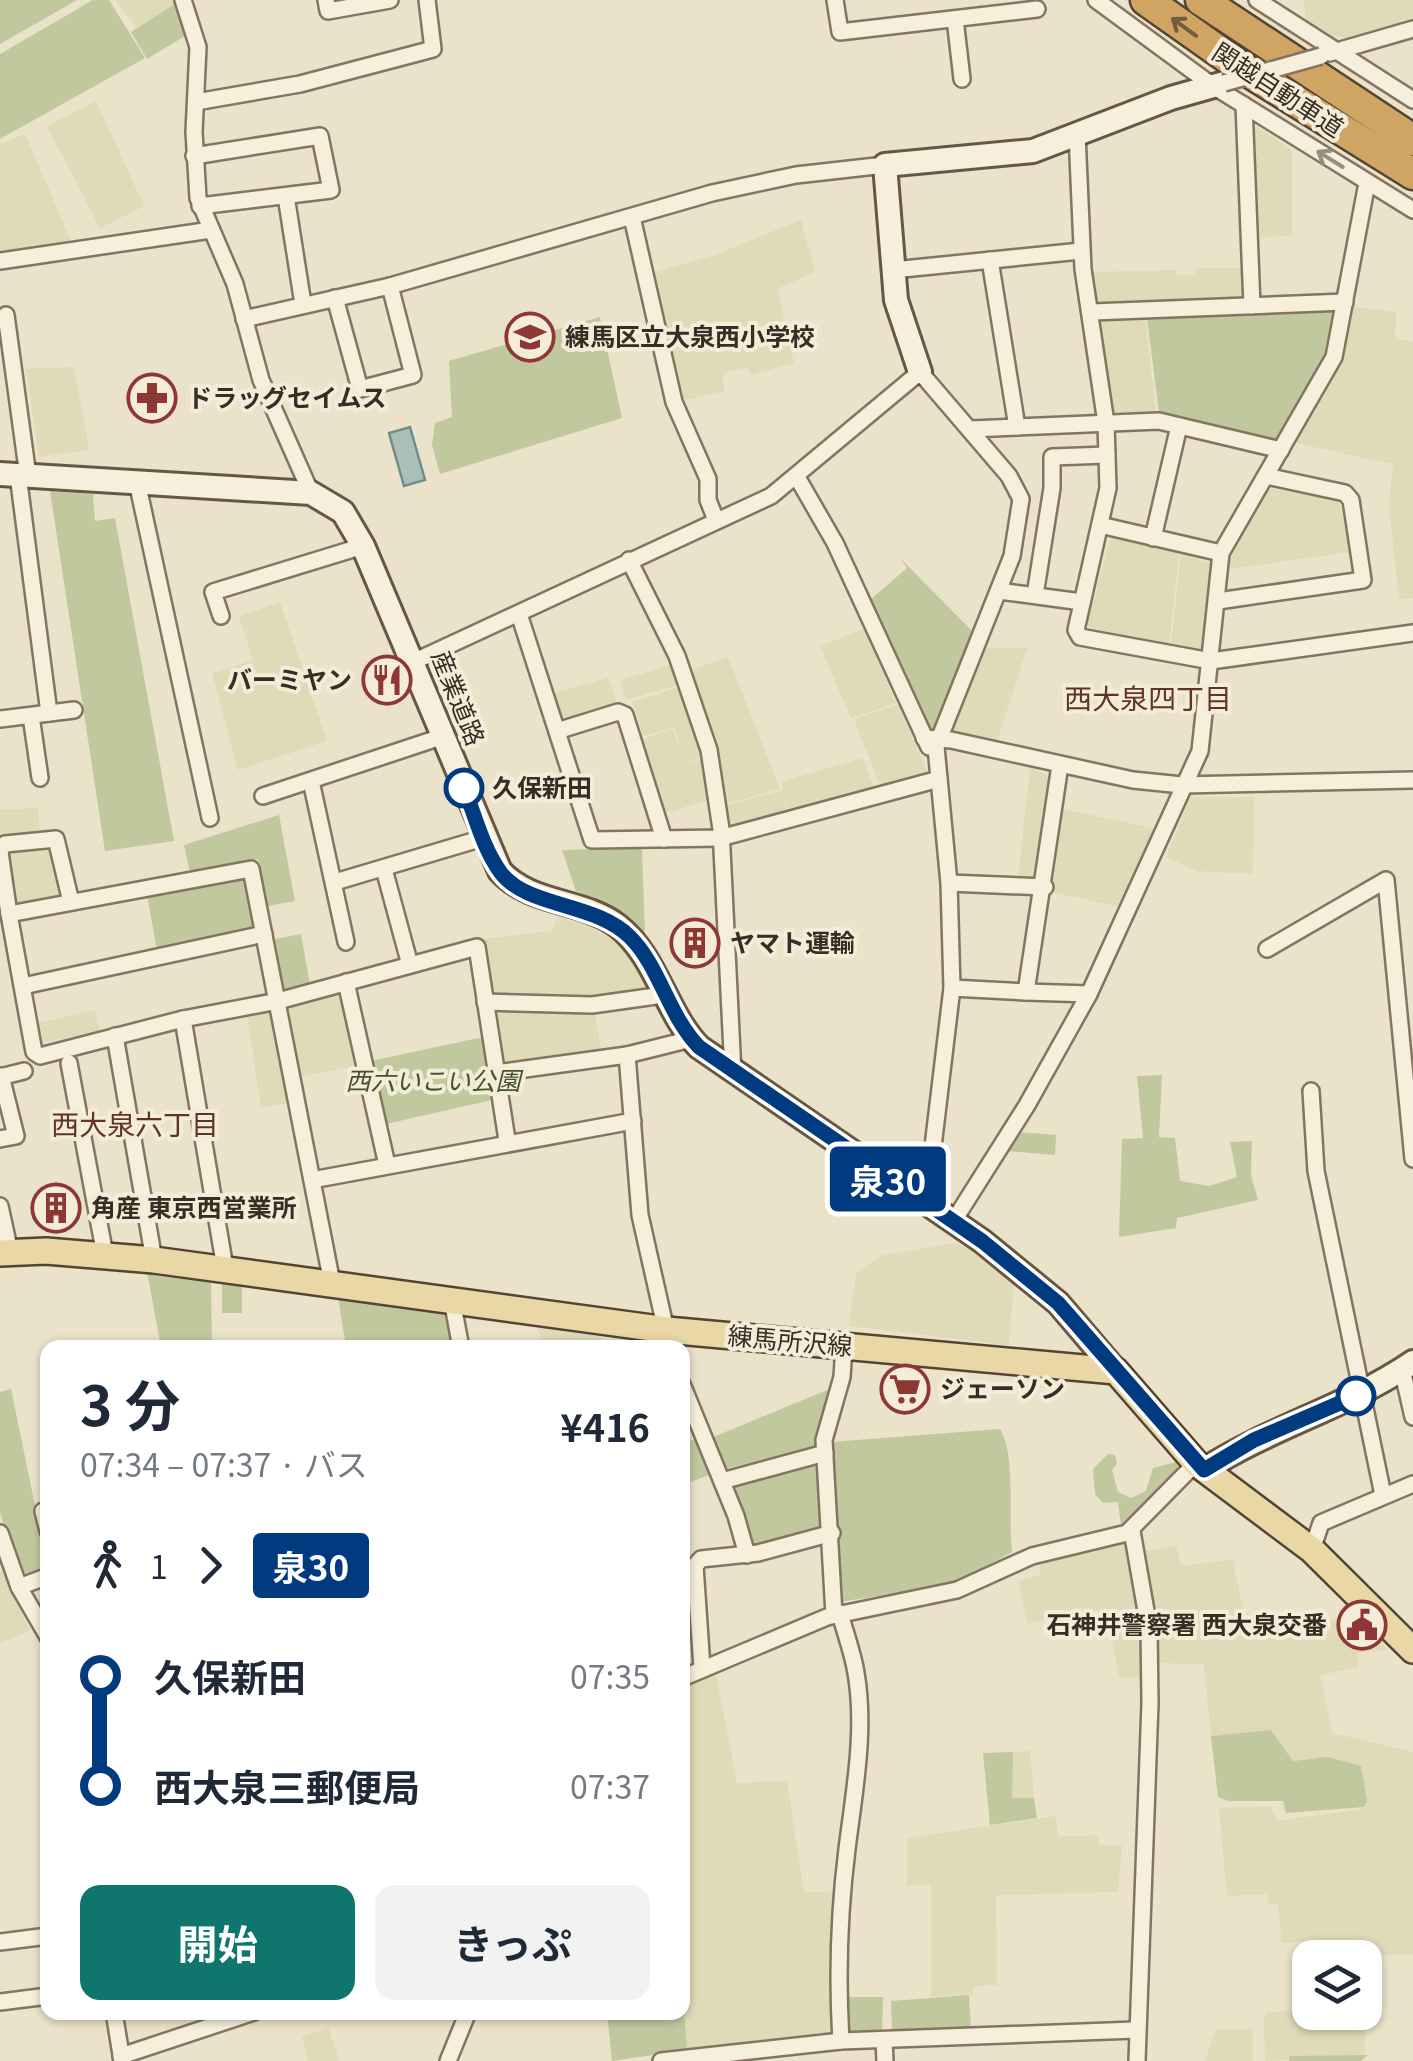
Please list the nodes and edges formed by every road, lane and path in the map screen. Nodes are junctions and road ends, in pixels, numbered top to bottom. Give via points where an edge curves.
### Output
1 (184, 0) edge
2 (326, 0) edge
3 (390, 0) edge
4 (427, 0) edge
5 (836, 0) edge
6 (1096, 0) edge
7 (1146, 0) edge
8 (1201, 0) edge
9 (1257, 0) edge
10 (1037, 9) dead end
11 (955, 19) junction
12 (1413, 29) edge
13 (1329, 54) junction
14 (962, 80) dead end
15 (1218, 85) junction
16 (1413, 100) edge
17 (196, 102) junction
18 (1244, 105) junction
19 (1077, 134) junction
20 (1413, 140) edge
21 (194, 156) junction
22 (885, 165) junction
23 (1413, 174) edge
24 (1368, 182) junction
25 (286, 196) junction
26 (200, 206) junction
27 (1413, 210) edge
28 (632, 217) junction
29 (211, 230) junction
30 (1082, 250) junction
31 (990, 260) junction
32 (0, 261) edge
33 (893, 270) junction
34 (390, 286) junction
35 (336, 298) junction
36 (1345, 302) junction
37 (304, 304) junction
38 (1252, 306) junction
39 (1092, 312) junction
40 (6, 315) dead end
41 (244, 319) junction
42 (920, 372) junction
43 (1106, 423) junction
44 (1178, 426) junction
45 (1017, 427) junction
46 (971, 429) junction
47 (1281, 450) junction
48 (1107, 455) junction
49 (15, 475) edge
50 (1266, 476) junction
51 (798, 477) junction
52 (137, 482) junction
53 (311, 494) junction
54 (716, 520) junction
55 (1100, 526) junction
56 (1153, 538) junction
57 (363, 546) junction
58 (1221, 553) junction
59 (629, 560) junction
60 (999, 591) junction
61 (1035, 595) junction
62 (1218, 600) junction
63 (1082, 602) junction
64 (519, 614) junction
65 (221, 616) dead end
66 (1413, 633) edge
67 (1211, 661) junction
68 (413, 662) junction
69 (74, 710) dead end
70 (49, 713) junction
71 (31, 716) junction
72 (0, 720) edge
73 (557, 732) junction
74 (444, 736) junction
75 (932, 738) junction
76 (1060, 765) junction
77 (40, 778) dead end
78 (939, 780) junction
79 (1413, 780) edge
80 (311, 781) junction
81 (1182, 785) junction
82 (264, 796) dead end
83 (210, 818) dead end
84 (484, 838) junction
85 (720, 838) junction
86 (664, 839) junction
87 (0, 851) edge
88 (384, 869) junction
89 (335, 882) junction
90 (949, 882) junction
91 (1045, 887) junction
92 (71, 902) junction
93 (9, 914) junction
94 (264, 934) junction
95 (346, 942) dead end
96 (1266, 949) dead end
97 (410, 965) junction
98 (346, 982) junction
99 (22, 986) junction
100 (952, 988) junction
101 (1026, 992) junction
102 (1089, 994) junction
103 (663, 995) junction
104 (278, 1001) junction
105 (486, 1002) junction
106 (183, 1019) junction
107 (1406, 1030) edge
108 (115, 1036) junction
109 (691, 1039) junction
110 (627, 1055) junction
111 (69, 1062) dead end
112 (24, 1070) dead end
113 (496, 1073) junction
114 (732, 1073) junction
115 (1, 1077) edge
116 (1311, 1091) dead end
117 (633, 1120) junction
118 (0, 1140) edge
119 (506, 1140) junction
120 (1413, 1158) edge
121 (388, 1165) junction
122 (312, 1180) junction
123 (926, 1204) junction
124 (0, 1206) edge
125 (953, 1222) junction
126 (5, 1253) edge
127 (105, 1255) junction
128 (154, 1260) junction
129 (225, 1268) junction
130 (332, 1283) junction
131 (452, 1300) junction
132 (668, 1339) edge
133 (460, 1340) edge
134 (844, 1346) junction
135 (1408, 1366) edge
136 (1116, 1371) junction
137 (1360, 1394) junction
138 (690, 1404) edge
139 (1413, 1418) edge
140 (824, 1454) junction
141 (1200, 1466) junction
142 (722, 1482) junction
143 (1413, 1484) edge
144 (1383, 1496) junction
145 (1132, 1531) junction
146 (0, 1533) edge
147 (832, 1533) junction
148 (1312, 1550) junction
149 (747, 1555) junction
150 (40, 1579) edge
151 (19, 1587) junction
152 (837, 1614) junction
153 (40, 1620) edge
154 (1413, 1650) edge
155 (702, 1668) junction
156 (690, 1674) edge
157 (40, 1937) edge
158 (0, 1942) edge
159 (40, 1997) edge
160 (0, 2002) edge
161 (115, 2020) edge
162 (229, 2020) edge
163 (465, 2020) edge
164 (1136, 2030) junction
165 (884, 2040) junction
166 (841, 2041) junction
167 (712, 2057) edge
168 (122, 2058) edge
169 (448, 2061) edge
170 (661, 2061) edge
171 (884, 2061) edge
172 (1137, 2061) edge

1 - 17 street via 198,47
2 - 3 street via 328,11
4 - 17 street via 433,49 300,84
5 - 11 street via 840,32
6 - 15 street
23 -> 7 highway, 関越自動車道
8 - 20 highway, 関越自動車道
9 - 13 street
10 - 11 street
11 - 14 street
12 - 13 street
13 - 15 street, bridge
13 - 16 street
15 - 18 street
15 - 19 street
17 - 21 street
24 -> 18 street
18 - 38 street
19 - 22 street via 1033,151
19 - 30 street
21 - 25 street via 320,136 331,190
21 - 26 street
22 - 28 street via 796,175
22 - 33 street
24 - 27 street
24 - 36 street
25 - 26 street
25 - 37 street
26 - 29 street
28 - 34 street
28 - 54 street via 674,402 708,479
29 - 32 street
29 - 41 street
30 - 31 street
30 - 39 street
31 - 33 street
31 - 45 street
33 - 42 street via 899,314
34 - 35 street
34 - 35 street via 414,376 360,388
35 - 37 street
36 - 38 street
36 - 47 street via 1334,356
37 - 41 street
38 - 39 street
39 - 43 street
40 - 49 street
41 - 53 street via 261,380
42 - 46 street
42 - 51 street
43 - 44 street
43 - 45 street
43 - 48 street
44 - 47 street
44 - 56 street
45 - 46 street
46 - 60 street via 1020,497 1012,556
47 - 50 street
48 - 55 street
48 - 61 street via 1052,457
49 - 52 street
49 - 70 street
50 - 58 street
50 - 62 street via 1345,494 1363,580
51 - 54 street
51 - 75 street
52 - 53 street
52 - 83 street
53 - 57 street, 産業道路 via 343,512
54 - 59 street
55 - 56 street
55 - 63 street
56 - 58 street
57 - 65 street via 213,592
57 - 68 street, 産業道路
58 - 62 street
59 - 64 street
59 - 85 street via 677,656 709,750
60 - 61 street
60 - 75 street
61 - 63 street
62 - 67 street
63 - 67 street via 1080,636
64 - 68 street
64 - 73 street
66 - 67 street
67 - 81 street via 1200,751
68 - 74 street, 産業道路
69 - 70 street
70 - 71 street
71 - 72 street
71 - 77 street
73 - 86 street via 592,840
73 - 86 street via 625,715
74 - 80 street
74 - 84 street, 産業道路
75 - 76 street
75 - 78 street
76 - 81 street
76 - 91 street
78 - 85 street
78 - 90 street
79 - 81 street
80 - 82 street
80 - 89 street
81 - 102 street
84 - 88 street
84 - 103 street, 産業道路 via 500,872 516,886 618,926 642,951
85 - 86 street
85 - 114 street
87 - 92 street via 6,844 56,839
87 - 93 street
88 - 89 street
88 - 97 street
89 - 95 street
90 - 91 street
90 - 100 street
91 - 101 street
92 - 93 street
92 - 94 street via 251,870
93 - 99 street
94 - 99 street
94 - 104 street
96 - 107 street via 1386,880
97 - 98 street
97 - 105 street via 477,947
98 - 104 street
98 - 121 street
99 - 108 street via 40,1056
100 - 101 street
100 - 123 street
101 - 102 street
102 - 125 street
103 - 105 street via 592,1005
103 - 109 street, 産業道路
104 - 106 street
104 - 122 street
105 - 113 street
106 - 108 street
106 - 129 street
107 - 120 street
108 - 128 street
109 - 110 street
109 - 114 street, 産業道路
110 - 113 street
110 - 117 street
111 - 127 street
112 - 115 street
113 - 119 street
114 - 123 street, 産業道路
115 - 118 street via 16,1136
116 - 137 street via 1316,1171
117 - 119 street
117 - 132 street via 642,1225
119 - 121 street
121 - 122 street
122 - 130 street
123 - 125 street, 産業道路
124 - 126 street
125 - 136 street, 産業道路 via 1058,1303
126 - 127 main road, 練馬所沢線
127 - 128 main road, 練馬所沢線
128 - 129 main road, 練馬所沢線
129 - 130 main road, 練馬所沢線
130 - 131 main road, 練馬所沢線
131 - 132 main road, 練馬所沢線
131 - 133 street
132 - 134 main road, 練馬所沢線
134 - 136 main road, 練馬所沢線
134 - 140 street
135 - 137 street
135 - 139 street
136 - 141 main road
137 - 141 street
137 - 144 street
138 - 142 street
140 - 142 street
140 - 147 street
141 - 145 street
141 - 148 main road
142 - 149 street
143 - 144 street
144 - 148 street via 1321,1523
145 - 152 street via 1032,1556 957,1590
145 - 164 street via 1150,1628
146 - 151 street
147 - 149 street
147 - 152 street
148 - 154 main road
149 - 155 street via 701,1559 696,1566
150 - 151 street
151 - 153 street
152 - 155 street
152 - 166 street via 857,1691 856,1807 836,1969
155 - 156 street
157 - 158 street
159 - 160 street
161 - 168 street
162 - 168 street
163 - 169 street
164 - 165 street
164 - 172 street
165 - 166 street
165 - 171 street
166 - 167 street
167 - 170 street

